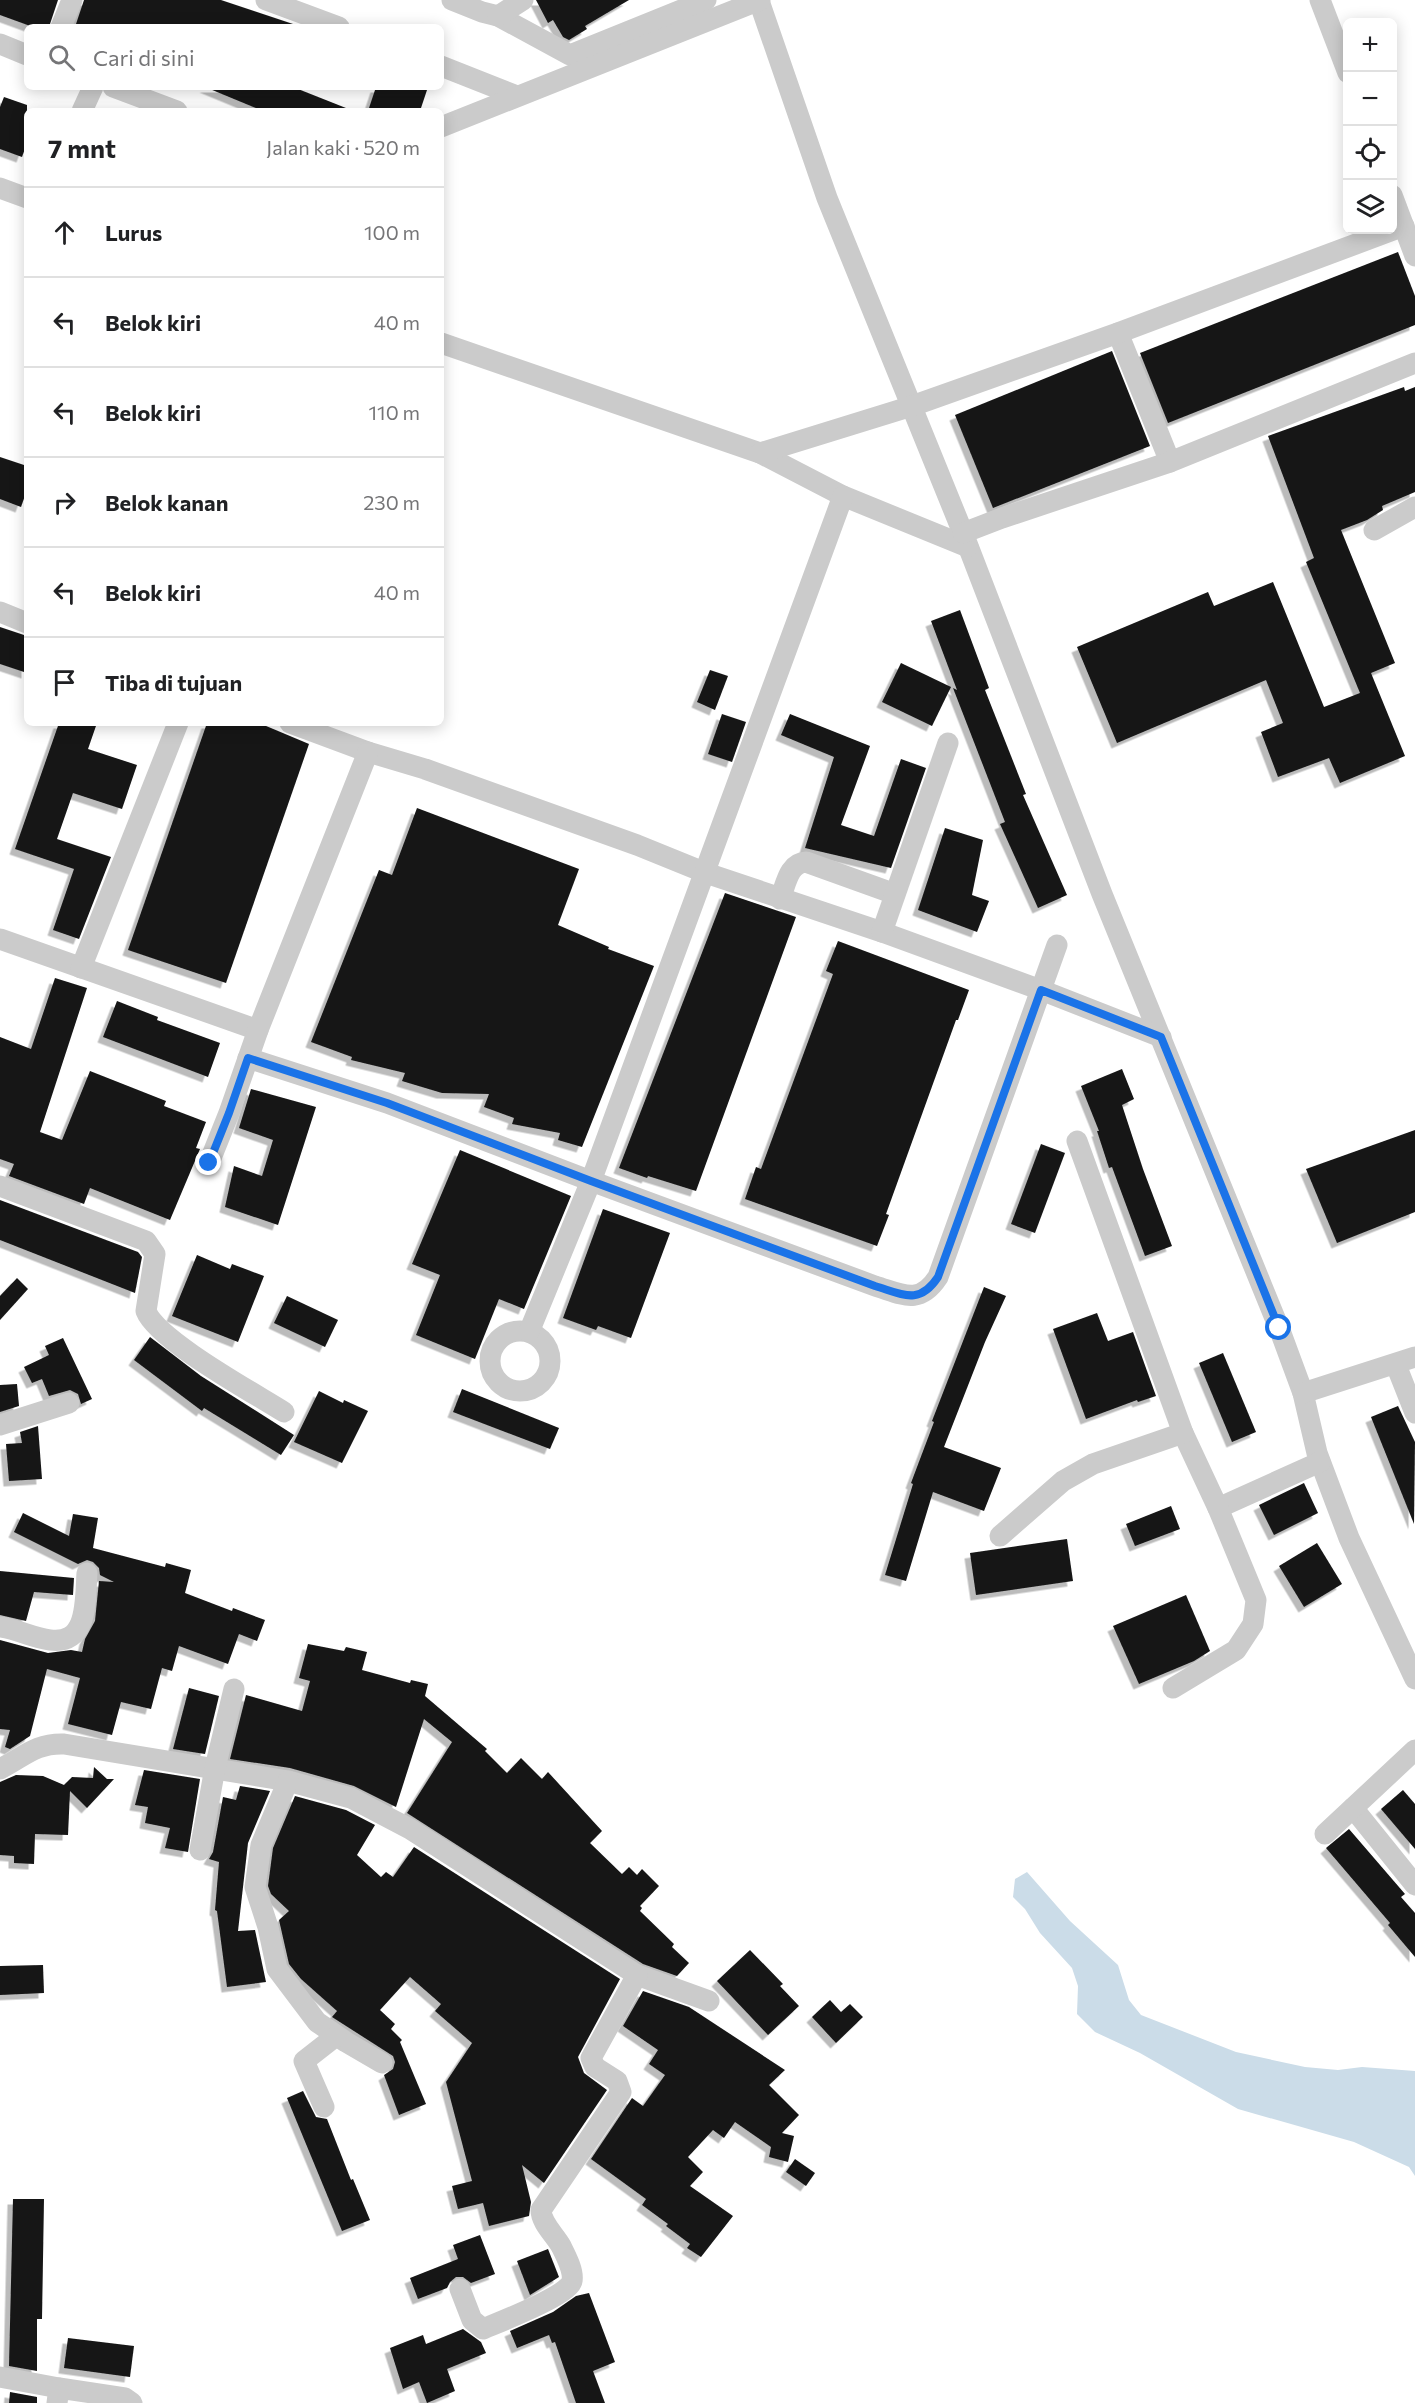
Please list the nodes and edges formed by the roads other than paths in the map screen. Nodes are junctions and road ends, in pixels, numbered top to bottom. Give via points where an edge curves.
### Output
1 (72, 0) edge
2 (266, 0) edge
3 (452, 0) edge
4 (523, 0) edge
5 (705, 0) edge
6 (759, 0) edge
7 (1320, 0) edge
8 (498, 16) junction
9 (62, 24) edge
10 (331, 24) edge
11 (0, 44) edge
12 (24, 54) edge
13 (444, 67) edge
14 (1347, 72) edge
15 (92, 90) edge
16 (121, 90) edge
17 (517, 96) junction
18 (83, 108) edge
19 (169, 108) edge
20 (444, 126) edge
21 (0, 188) edge
22 (24, 197) edge
23 (1397, 208) edge
24 (1404, 226) junction
25 (1415, 256) edge
26 (1119, 333) junction
27 (444, 344) edge
28 (1415, 363) edge
29 (912, 406) junction
30 (760, 453) junction
31 (1170, 462) junction
32 (843, 496) junction
33 (1415, 507) edge
34 (1374, 530) dead end
35 (965, 540) junction
36 (0, 612) edge
37 (24, 622) edge
38 (177, 726) edge
39 (298, 726) edge
40 (948, 743) dead end
41 (368, 752) junction
42 (706, 873) junction
43 (895, 894) junction
44 (780, 899) junction
45 (882, 932) junction
46 (0, 939) edge
47 (1057, 945) dead end
48 (81, 968) junction
49 (1041, 990) junction
50 (258, 1030) junction
51 (1161, 1037) junction
52 (248, 1058) junction
53 (1077, 1140) dead end
54 (209, 1163) dead end
55 (591, 1181) junction
56 (0, 1186) edge
57 (529, 1332) dead end
58 (1405, 1361) edge
59 (1303, 1393) junction
60 (69, 1403) dead end
61 (284, 1412) dead end
62 (1415, 1413) edge
63 (0, 1425) edge
64 (1183, 1433) junction
65 (1320, 1462) junction
66 (1218, 1508) junction
67 (1000, 1536) dead end
68 (87, 1573) dead end
69 (0, 1627) edge
70 (1415, 1679) edge
71 (1173, 1688) dead end
72 (234, 1689) dead end
73 (1415, 1750) edge
74 (0, 1768) edge
75 (214, 1768) junction
76 (288, 1781) junction
77 (1353, 1808) junction
78 (1325, 1834) dead end
79 (200, 1850) dead end
80 (1415, 1886) edge
81 (637, 1975) junction
82 (709, 2001) dead end
83 (336, 2036) junction
84 (382, 2063) dead end
85 (324, 2107) dead end
86 (460, 2289) dead end
87 (0, 2377) edge
88 (58, 2396) edge
89 (132, 2403) edge

1 - 9 street
2 - 10 street
3 - 8 street
4 - 8 street
5 - 8 street via 575,54 563,53
6 - 17 street
6 - 29 street via 828,198
7 - 14 street
11 - 12 street
13 - 17 street
15 - 18 street
16 - 19 street
17 - 20 street
21 - 22 street
23 - 24 street
24 - 25 street
24 - 26 street
26 - 29 street
26 - 31 street
27 - 30 street
28 - 31 street
29 - 30 street
29 - 35 street
30 - 32 street
31 - 35 street via 1002,518
32 - 35 street
32 - 42 street
33 - 34 street
35 - 51 street
36 - 37 street
38 - 48 street
39 - 41 street
40 - 43 street
41 - 42 street via 425,769
41 - 50 street
42 - 44 street
42 - 55 street
43 - 44 street via 799,862 792,868
43 - 45 street
44 - 45 street
45 - 49 street
46 - 48 street
47 - 49 street
48 - 50 street
49 - 51 street
49 - 55 street via 938,1277 917,1296 875,1286
50 - 52 street
51 - 59 street
52 - 54 street
52 - 55 street via 387,1103
53 - 64 street
55 - 57 street
56 - 61 street via 146,1241 155,1254 146,1311 149,1319 165,1335
58 - 59 street
58 - 62 street
59 - 65 street
60 - 63 street
64 - 66 street
64 - 67 street via 1093,1464 1063,1481
65 - 66 street
65 - 70 street via 1349,1538
66 - 71 street via 1256,1600 1253,1624 1236,1650
68 - 69 street via 84,1618 76,1633 50,1641
72 - 75 street
73 - 77 street
74 - 75 street via 31,1750 51,1744
75 - 76 street
75 - 79 street
76 - 81 street via 351,1798 410,1829
76 - 83 street via 261,1845 255,1887 278,1969 317,2022
77 - 78 street
77 - 80 street
81 - 82 street
81 - 86 street via 591,2058 595,2067 617,2081 621,2092 542,2210 571,2269 571,2285 483,2329 472,2320
83 - 84 street
83 - 85 street via 304,2062
87 - 88 street
88 - 89 street via 125,2398

